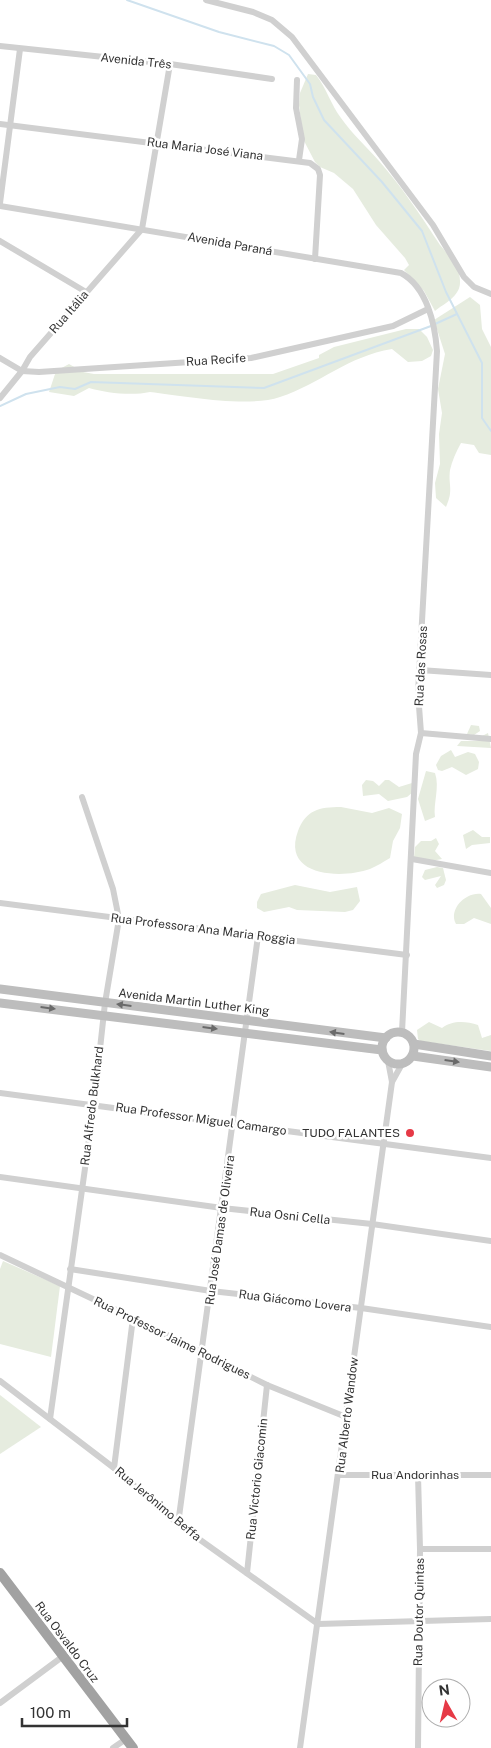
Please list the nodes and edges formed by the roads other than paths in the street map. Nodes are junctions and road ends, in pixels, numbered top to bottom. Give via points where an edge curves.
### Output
1 (206, 0) edge
2 (0, 46) edge
3 (20, 49) junction
4 (170, 64) junction
5 (272, 79) dead end
6 (297, 80) dead end
7 (0, 124) edge
8 (10, 125) junction
9 (158, 143) junction
10 (299, 160) junction
11 (0, 205) edge
12 (142, 229) junction
13 (0, 241) edge
14 (315, 258) junction
15 (86, 292) junction
16 (491, 294) edge
17 (428, 309) junction
18 (433, 326) joint
19 (0, 358) edge
20 (22, 371) junction
21 (0, 398) edge
22 (420, 670) junction
23 (491, 675) edge
24 (421, 733) junction
25 (491, 739) edge
26 (82, 797) dead end
27 (412, 859) junction
28 (491, 873) edge
29 (0, 903) edge
30 (119, 919) junction
31 (258, 936) junction
32 (407, 955) junction
33 (0, 989) edge
34 (18, 991) junction
35 (0, 1003) edge
36 (105, 1003) junction
37 (16, 1004) junction
38 (104, 1015) junction
39 (247, 1020) junction
40 (245, 1032) junction
41 (402, 1032) junction
42 (386, 1038) junction
43 (414, 1044) junction
44 (382, 1050) junction
45 (413, 1056) junction
46 (491, 1056) edge
47 (388, 1061) junction
48 (402, 1064) junction
49 (491, 1066) edge
50 (392, 1082) junction
51 (0, 1093) edge
52 (94, 1104) junction
53 (234, 1123) junction
54 (383, 1143) junction
55 (491, 1158) edge
56 (0, 1176) edge
57 (81, 1188) junction
58 (222, 1208) junction
59 (372, 1224) junction
60 (491, 1242) edge
61 (0, 1255) edge
62 (70, 1269) junction
63 (68, 1287) junction
64 (211, 1291) junction
65 (361, 1308) junction
66 (133, 1318) junction
67 (491, 1327) edge
68 (203, 1353) junction
69 (0, 1381) edge
70 (267, 1386) junction
71 (346, 1417) junction
72 (50, 1419) junction
73 (114, 1468) junction
74 (339, 1475) junction
75 (418, 1475) junction
76 (491, 1475) edge
77 (178, 1524) junction
78 (420, 1549) junction
79 (491, 1549) edge
80 (247, 1573) junction
81 (0, 1575) edge
82 (491, 1619) edge
83 (419, 1620) junction
84 (318, 1624) junction
85 (62, 1657) junction
86 (0, 1703) edge
87 (126, 1739) junction
88 (114, 1748) edge
89 (133, 1748) edge
90 (300, 1748) edge
91 (418, 1748) edge

1 - 16 street via 272,20 292,37 433,225 464,277 474,287
2 - 3 street, Avenida Três
3 - 4 street, Avenida Três
3 - 8 street
4 - 5 street, Avenida Três
4 - 9 street
6 - 10 street via 296,108 302,139
7 - 8 street, Rua Maria José Viana
8 - 9 street, Rua Maria José Viana
8 - 11 street
9 - 10 street, Rua Maria José Viana
9 - 12 street
10 - 14 street, Rua Maria José Viana via 315,165 320,175
11 - 12 street, Avenida Paraná
12 - 14 street, Avenida Paraná
12 - 15 street, Rua Itália
13 - 15 street
14 - 17 street, Avenida Paraná via 401,274 417,286
15 - 20 street, Rua Itália via 30,356
17 - 18 street, Avenida Paraná
17 - 20 street, Rua Recife via 393,326 251,358
18 - 22 street, Rua das Rosas via 437,351
19 - 20 street
20 - 21 street, Rua Itália
22 - 23 street
22 - 24 street, Rua das Rosas
24 - 25 street
24 - 27 street, Rua das Rosas via 416,754
26 - 30 street, Rua Alfredo Bulkhard via 113,889
27 - 28 street
27 - 32 street, Rua das Rosas
29 - 30 street, Rua Professora Ana Maria Roggia
30 - 31 street, Rua Professora Ana Maria Roggia
30 - 36 street, Rua Alfredo Bulkhard
31 - 32 street, Rua Professora Ana Maria Roggia
31 - 39 street, Rua José Damas de Oliveira
32 - 41 street, Rua das Rosas
33 - 34 main road, Avenida Martin Luther King
34 - 36 main road, Avenida Martin Luther King
34 - 37 main road
35 - 37 main road, Avenida Martin Luther King
36 - 38 street, Rua Alfredo Bulkhard
39 -> 36 main road, Avenida Martin Luther King
37 -> 38 main road, Avenida Martin Luther King
38 -> 40 main road, Avenida Martin Luther King
38 - 52 street, Rua Alfredo Bulkhard
39 - 40 street, Rua José Damas de Oliveira
42 -> 39 main road, Avenida Martin Luther King
40 - 44 main road, Avenida Martin Luther King
40 - 53 street, Rua José Damas de Oliveira
41 - 42 main road
41 - 43 main road
42 - 44 main road
43 - 45 main road
43 - 46 main road
44 - 47 main road
45 - 48 main road
45 -> 49 main road
47 - 48 main road
47 - 50 street, Rua Alberto Wandow
48 - 50 street, Rua Alberto Wandow
50 - 54 street, Rua Alberto Wandow
51 - 52 street, Rua Professor Miguel Camargo
52 - 53 street, Rua Professor Miguel Camargo
52 - 57 street, Rua Alfredo Bulkhard
53 - 54 street, Rua Professor Miguel Camargo
53 - 58 street, Rua José Damas de Oliveira
54 - 55 street, Rua Professor Miguel Camargo
54 - 59 street, Rua Alberto Wandow
56 - 57 street, Rua Osni Cella
57 - 58 street, Rua Osni Cella
57 - 62 street, Rua Alfredo Bulkhard
58 - 59 street, Rua Osni Cella
58 - 64 street, Rua José Damas de Oliveira
59 - 60 street, Rua Osni Cella
59 - 65 street, Rua Alberto Wandow
61 - 63 street, Rua Professor Jaime Rodrigues
62 - 63 street, Rua Alfredo Bulkhard
62 - 64 street, Rua Giácomo Lovera
63 - 66 street, Rua Professor Jaime Rodrigues
63 - 72 street, Rua Alfredo Bulkhard
64 - 65 street, Rua Giácomo Lovera
64 - 68 street, Rua José Damas de Oliveira
65 - 67 street, Rua Giácomo Lovera
65 - 71 street, Rua Alberto Wandow
66 - 68 street, Rua Professor Jaime Rodrigues
66 - 73 street
68 - 70 street, Rua Professor Jaime Rodrigues
68 - 77 street, Rua José Damas de Oliveira
69 - 72 street, Rua Jerônimo Beffa
70 - 71 street, Rua Professor Jaime Rodrigues
70 - 80 street, Rua Victorio Giacomin
71 - 74 street, Rua Alberto Wandow
72 - 73 street, Rua Jerônimo Beffa
73 - 77 street, Rua Jerônimo Beffa
74 - 75 street, Rua Andorinhas
74 - 84 street, Rua Alberto Wandow
75 - 76 street, Rua Andorinhas
75 - 78 street, Rua Doutor Quintas
77 - 80 street, Rua Jerônimo Beffa
78 - 79 street
78 - 83 street, Rua Doutor Quintas
80 - 84 street, Rua Jerônimo Beffa
81 - 85 highway, Rua Osvaldo Cruz
82 - 83 street
83 - 84 street
83 - 91 street, Rua Doutor Quintas
84 - 90 street, Rua Alberto Wandow
85 - 86 street
85 - 87 highway, Rua Osvaldo Cruz
87 - 88 street
87 - 89 highway, Rua Osvaldo Cruz

